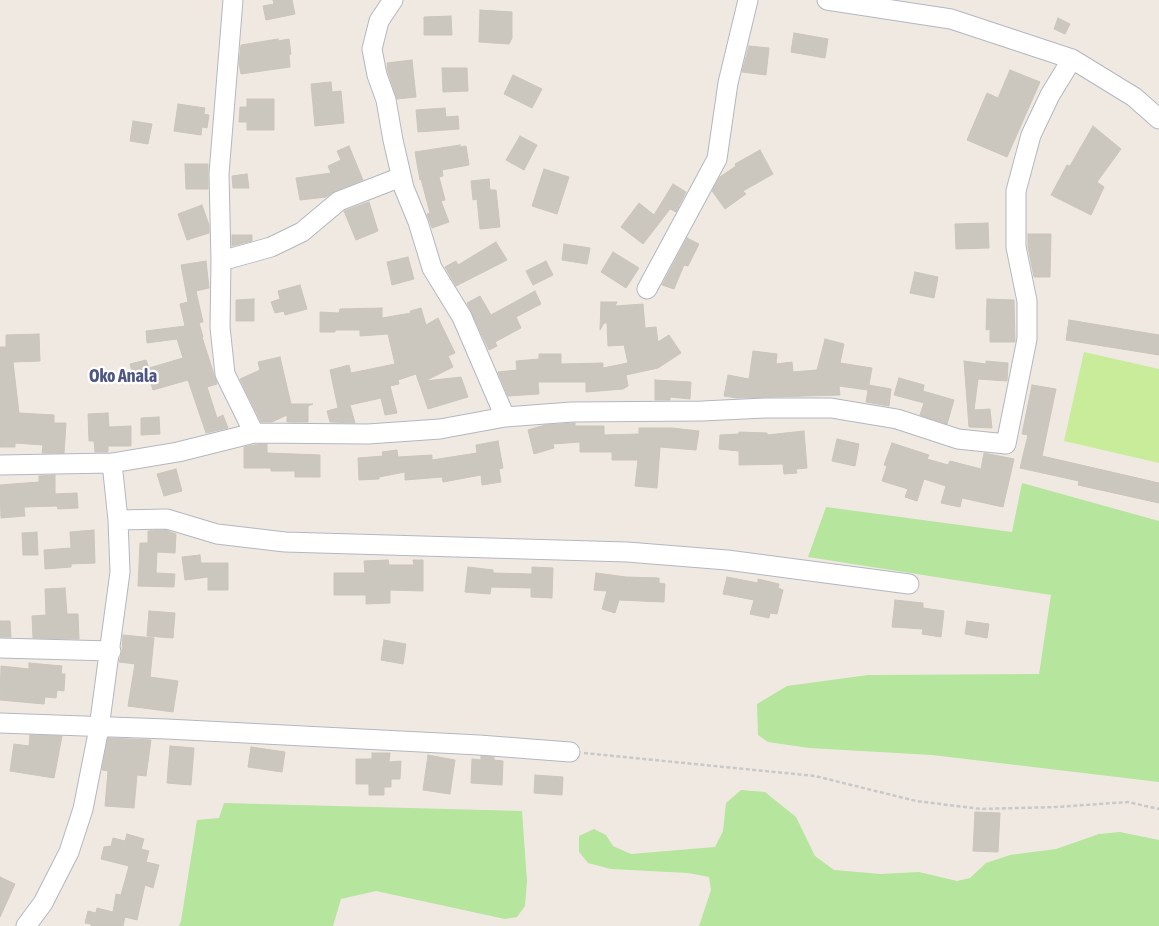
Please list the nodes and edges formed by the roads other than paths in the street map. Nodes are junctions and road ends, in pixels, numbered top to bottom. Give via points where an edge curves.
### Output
1 (233, 0) edge
2 (393, 0) edge
3 (748, 0) edge
4 (827, 0) edge
5 (856, 2) edge
6 (1072, 59) junction
7 (1159, 119) edge
8 (401, 177) junction
9 (221, 261) junction
10 (647, 289) dead end
11 (505, 417) junction
12 (254, 433) junction
13 (112, 463) junction
14 (0, 465) edge
15 (118, 520) junction
16 (909, 584) dead end
17 (0, 648) edge
18 (110, 650) junction
19 (0, 724) edge
20 (99, 728) junction
21 (570, 752) road end
22 (26, 926) edge

1 - 9 street via 219,174
2 - 8 street via 378,21 372,49
3 - 10 street via 728,82 717,159
4 - 5 street
5 - 6 street via 951,18
6 - 7 street via 1134,97
6 - 11 street via 1031,135 1016,191 1016,248 1027,301 1027,339 1006,444 958,439 897,419 832,408 572,412
8 - 9 street via 338,201 302,232 271,247
8 - 11 street via 432,268 462,317
9 - 12 street via 220,327 225,374
11 - 12 street via 440,429 368,434
12 - 13 street via 178,452
13 - 14 street
13 - 15 street
15 - 16 street via 167,519 218,534 285,542 627,552 708,558
15 - 18 street via 120,572
17 - 18 street
18 - 20 street
19 - 20 street
20 - 21 street
20 - 22 street via 83,809 68,852 42,903

